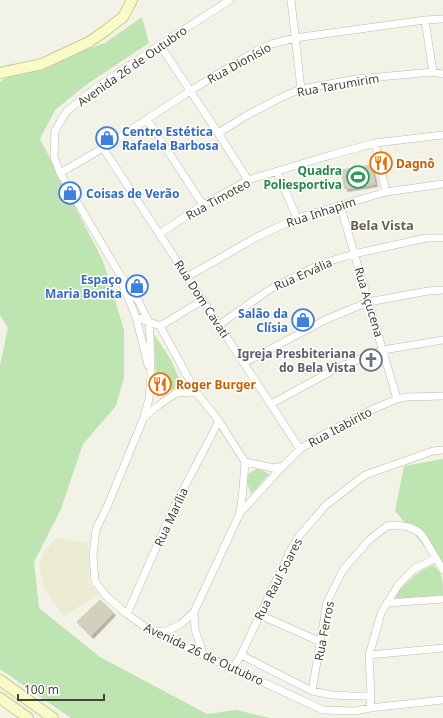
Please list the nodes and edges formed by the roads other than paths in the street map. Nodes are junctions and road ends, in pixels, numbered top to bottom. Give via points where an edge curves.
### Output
1 (132, 0) edge
2 (229, 0) edge
3 (291, 0) edge
4 (443, 19) edge
5 (425, 20) junction
6 (295, 38) junction
7 (160, 45) junction
8 (0, 72) edge
9 (433, 72) junction
10 (443, 74) edge
11 (301, 89) junction
12 (190, 91) junction
13 (147, 119) junction
14 (218, 133) junction
15 (443, 135) edge
16 (375, 143) junction
17 (103, 148) junction
18 (278, 172) junction
19 (60, 173) junction
20 (248, 180) junction
21 (443, 184) edge
22 (386, 192) junction
23 (203, 205) junction
24 (340, 205) junction
25 (296, 218) junction
26 (159, 234) junction
27 (443, 238) edge
28 (354, 254) junction
29 (119, 274) junction
30 (187, 277) junction
31 (443, 290) edge
32 (203, 300) junction
33 (368, 302) junction
34 (136, 317) junction
35 (149, 322) junction
36 (219, 325) junction
37 (160, 326) junction
38 (443, 340) edge
39 (383, 350) junction
40 (244, 363) junction
41 (151, 377) junction
42 (196, 392) junction
43 (443, 396) edge
44 (398, 399) junction
45 (271, 404) junction
46 (144, 417) junction
47 (219, 421) junction
48 (300, 449) junction
49 (443, 450) edge
50 (245, 462) junction
51 (283, 466) junction
52 (240, 513) junction
53 (436, 558) junction
54 (443, 570) edge
55 (443, 599) edge
56 (387, 603) junction
57 (194, 612) junction
58 (127, 614) junction
59 (260, 615) junction
60 (151, 631) junction
61 (321, 642) junction
62 (443, 648) edge
63 (241, 655) junction
64 (369, 655) junction
65 (204, 656) junction
66 (233, 668) junction
67 (0, 680) edge
68 (312, 691) junction
69 (371, 696) junction
70 (0, 698) edge
71 (443, 700) edge
72 (370, 708) junction
73 (28, 718) edge
74 (53, 718) edge

1 - 8 main road via 123,17 89,42 42,64
2 - 7 street, Avenida 26 de Outubro
3 - 6 street
4 - 5 street, Rua Dionísio
5 - 6 street, Rua Dionísio
5 - 9 street
6 - 11 street
6 - 12 street, Rua Dionísio via 256,51
7 - 12 street
7 - 19 street, Avenida 26 de Outubro via 94,89 66,112 55,131 54,157
9 - 10 street, Rua Tarumirim
9 - 11 street, Rua Tarumirim via 357,79
11 - 14 street, Rua Tarumirim via 251,113
12 - 13 street, Rua Dionísio
12 - 14 street
13 - 17 street, Rua Dionísio
13 - 23 street
14 - 20 street
15 - 16 street, Rua Timoteo
16 - 18 street, Rua Timoteo
16 - 22 street
17 - 19 street, Rua Dionísio
17 - 26 street, Rua Dom Cavati
18 - 20 street, Rua Timoteo
18 - 25 street
19 - 29 street, Avenida 26 de Outubro
20 - 23 street, Rua Timoteo
21 - 22 street, Rua Inhapim
22 - 24 street, Rua Inhapim
23 - 26 street, Rua Timoteo
24 - 25 street, Rua Inhapim
24 - 28 street, Rua Açucena
25 - 30 street, Rua Inhapim
26 - 30 street, Rua Dom Cavati
27 - 28 street, Rua Ervália via 426,238
28 - 33 street, Rua Açucena
28 - 36 street, Rua Ervália via 320,264 269,290
29 - 34 street, Avenida 26 de Outubro
29 - 35 street, Avenida 26 de Outubro via 139,302
30 - 32 street, Rua Dom Cavati
31 - 33 street
32 - 36 street, Rua Dom Cavati
32 - 37 street
33 - 39 street, Rua Açucena
33 - 40 street via 325,320
34 - 35 street
34 - 41 street, Avenida 26 de Outubro
35 - 37 street
35 - 41 street, Avenida 26 de Outubro
36 - 40 street, Rua Dom Cavati
37 - 42 street
38 - 39 street
39 - 44 street, Rua Açucena
39 - 45 street via 341,366
40 - 45 street, Rua Dom Cavati
41 - 46 street, Avenida 26 de Outubro
42 - 46 street via 176,393
42 - 47 street
43 - 44 street, Rua Itabirito
44 - 48 street, Rua Itabirito via 332,429
45 - 48 street, Rua Dom Cavati
46 - 58 street, Avenida 26 de Outubro via 96,529 93,556 95,581 106,596
47 - 50 street
47 - 58 street, Rua Marília via 173,509
48 - 51 street, Rua Itabirito
49 - 59 street, Rua Raul Soares via 366,475 326,505 291,549
50 - 51 street via 274,468
50 - 52 street, Rua Itabirito
51 - 52 street, Rua Itabirito
52 - 57 street, Rua Itabirito
53 - 54 street, Rua Ferros
53 - 56 street via 414,569 399,584
53 - 61 street, Rua Ferros via 419,532 409,527 387,526 369,540 343,570 327,602
55 - 56 street
56 - 64 street via 381,613
57 - 60 street, Rua Itabirito via 182,624 167,632
57 - 65 street, Rua Itabirito via 195,630
58 - 60 street, Avenida 26 de Outubro
59 - 61 street
59 - 63 street, Rua Raul Soares
60 - 65 street, Avenida 26 de Outubro
61 - 68 street, Rua Ferros
62 - 64 street
63 - 66 street, Rua Raul Soares
63 - 68 street
64 - 69 street
65 - 66 street, Avenida 26 de Outubro
66 - 72 street, Avenida 26 de Outubro via 323,710 355,711
67 - 74 main road
68 - 69 street via 332,695
69 - 72 street
70 - 73 main road
71 - 72 street, Avenida 26 de Outubro

